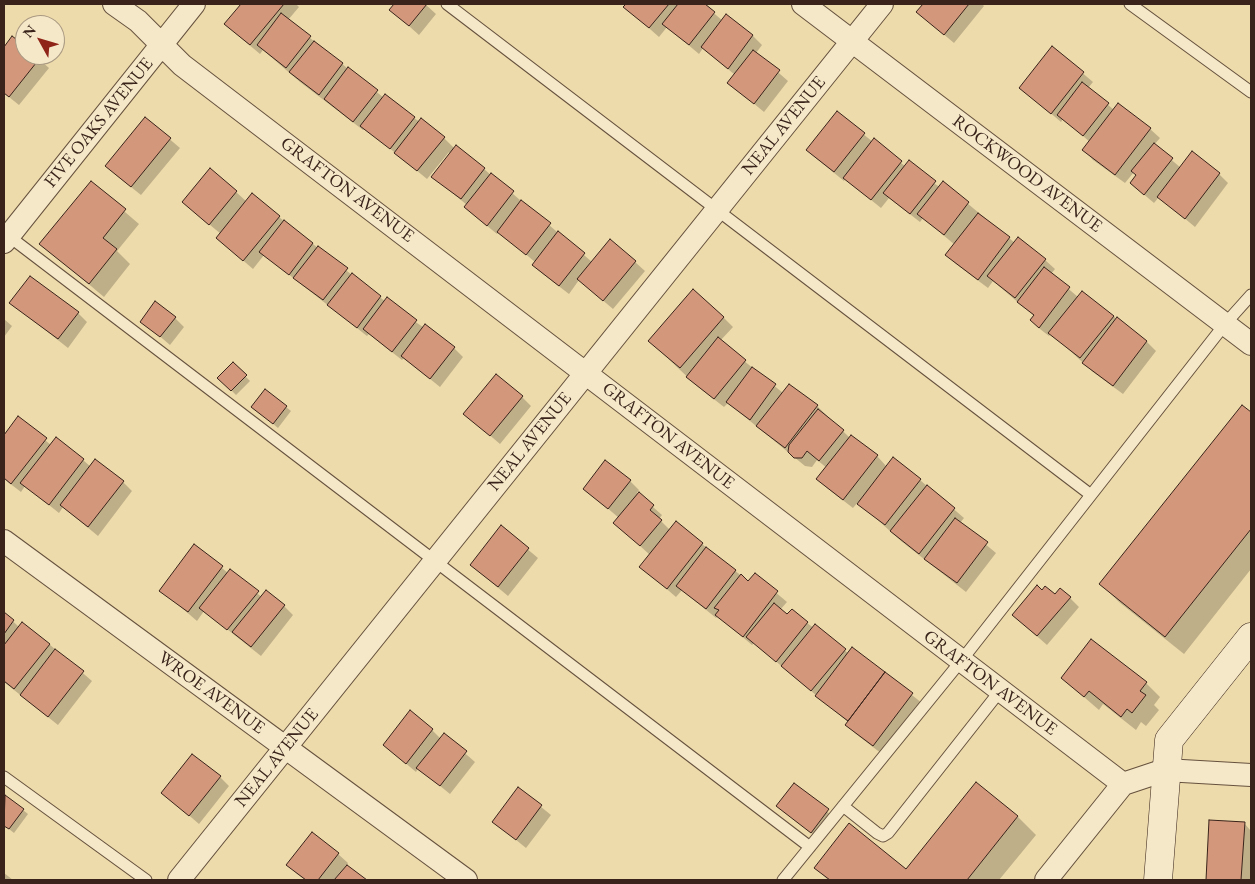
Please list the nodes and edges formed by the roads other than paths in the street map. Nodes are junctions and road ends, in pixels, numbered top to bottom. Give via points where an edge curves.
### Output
1 (114, 4) edge
2 (194, 4) edge
3 (447, 4) edge
4 (803, 4) edge
5 (882, 4) edge
6 (1130, 4) edge
7 (852, 41) junction
8 (162, 44) junction
9 (1251, 92) edge
10 (715, 210) junction
11 (5, 237) edge
12 (1251, 295) edge
13 (1225, 324) junction
14 (1251, 344) edge
15 (586, 372) junction
16 (1091, 495) junction
17 (4, 542) edge
18 (435, 561) junction
19 (1251, 637) edge
20 (961, 661) junction
21 (1000, 691) junction
22 (286, 748) junction
23 (1165, 770) junction
24 (1251, 775) edge
25 (4, 777) edge
26 (1123, 784) junction
27 (843, 806) junction
28 (810, 848) junction
29 (146, 880) edge
30 (179, 880) edge
31 (466, 880) edge
32 (783, 880) edge
33 (1046, 880) edge
34 (1158, 880) edge

1 - 8 street, GRAFTON AVENUE
2 - 8 street, FIVE OAKS AVENUE
3 - 10 lane
4 - 7 street, ROCKWOOD AVENUE
5 - 7 street, NEAL AVENUE
6 - 9 lane
7 - 10 street, NEAL AVENUE
7 - 13 street, ROCKWOOD AVENUE
8 - 11 street, FIVE OAKS AVENUE
8 - 15 street, GRAFTON AVENUE via 182,65
10 - 15 street, NEAL AVENUE
10 - 16 lane
11 - 18 lane
12 - 13 lane
13 - 14 street, ROCKWOOD AVENUE
13 - 16 lane
15 - 18 street, NEAL AVENUE
15 - 20 street, GRAFTON AVENUE
16 - 20 lane
17 - 22 street, WROE AVENUE
18 - 22 street, NEAL AVENUE
18 - 28 lane
19 - 23 main road via 1169,740
20 - 21 street, GRAFTON AVENUE
20 - 27 lane
21 - 26 street, GRAFTON AVENUE
21 - 27 lane via 888,833 882,836 877,833
22 - 30 street, NEAL AVENUE
22 - 31 street, WROE AVENUE
23 - 24 street
23 - 26 street
23 - 34 main road
25 - 29 lane
26 - 33 street
27 - 28 lane
28 - 32 lane

